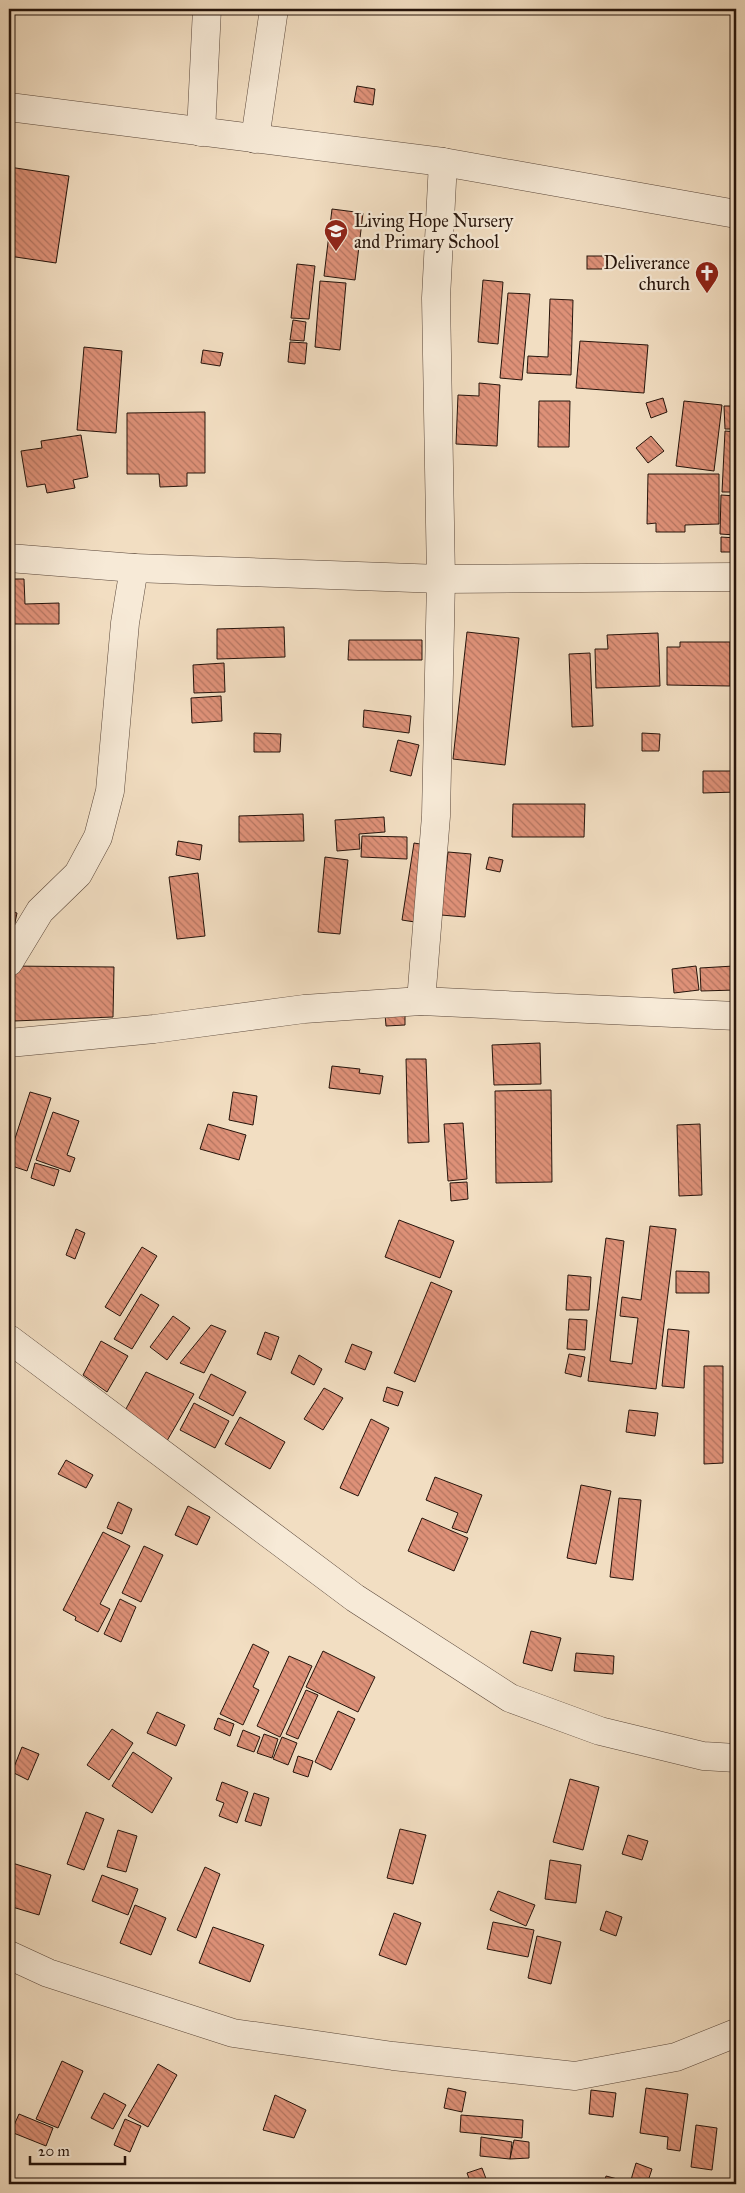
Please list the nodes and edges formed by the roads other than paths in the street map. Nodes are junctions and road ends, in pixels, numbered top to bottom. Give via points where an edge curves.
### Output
1 (207, 9) edge
2 (274, 9) edge
3 (9, 107) edge
4 (201, 132) junction
5 (255, 139) junction
6 (443, 162) junction
7 (736, 214) edge
8 (9, 558) edge
9 (134, 568) junction
10 (736, 577) edge
11 (441, 578) junction
12 (9, 962) edge
13 (421, 1001) junction
14 (736, 1016) edge
15 (9, 1043) edge
16 (9, 1339) edge
17 (736, 1758) edge
18 (9, 1956) edge
19 (736, 2033) edge

1 - 4 street
2 - 5 street
3 - 4 street
4 - 5 street
5 - 6 street
6 - 7 street
6 - 11 street via 436,298
8 - 9 street
9 - 11 street
9 - 12 street via 125,623 110,791 98,837 78,874 40,911
10 - 11 street
11 - 13 street via 436,816
13 - 14 street
13 - 15 street via 304,1009 154,1029
16 - 17 street via 355,1598 510,1698 600,1731 703,1756
18 - 19 street via 48,1973 234,2033 450,2063 575,2076 676,2057

